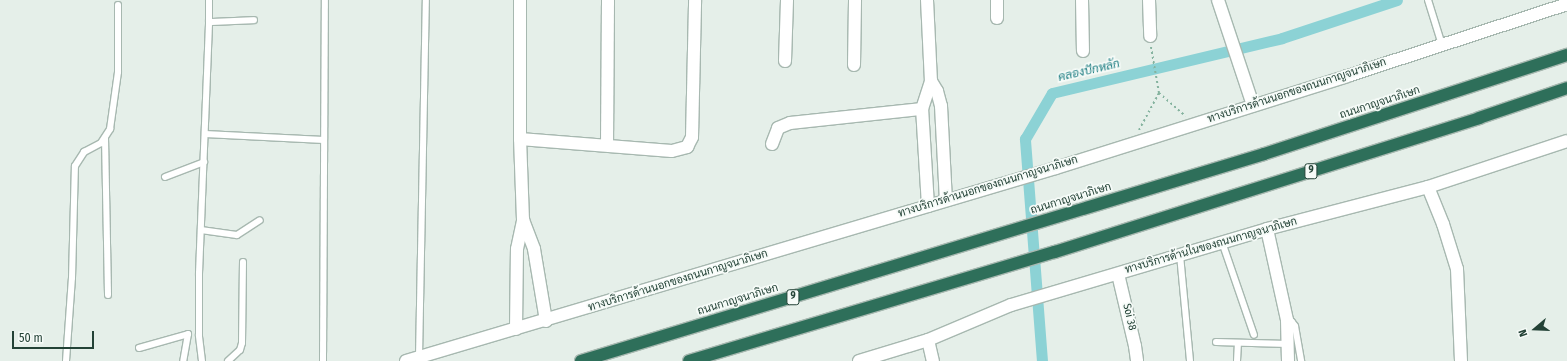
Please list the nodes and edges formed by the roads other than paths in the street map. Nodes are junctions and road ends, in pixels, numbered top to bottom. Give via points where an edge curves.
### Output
1 (209, 0) edge
2 (325, 0) edge
3 (426, 0) edge
4 (520, 0) edge
5 (608, 0) edge
6 (695, 0) edge
7 (787, 0) edge
8 (855, 0) edge
9 (927, 0) edge
10 (997, 0) edge
11 (1082, 0) edge
12 (1149, 0) edge
13 (1218, 0) edge
14 (1428, 0) edge
15 (1567, 4) edge
16 (118, 5) dead end
17 (997, 18) dead end
18 (254, 20) dead end
19 (209, 22) junction
20 (1150, 36) road end
21 (1442, 45) junction
22 (1083, 51) dead end
23 (1567, 56) edge
24 (785, 61) dead end
25 (854, 65) dead end
26 (931, 81) junction
27 (1567, 88) edge
28 (1253, 105) junction
29 (922, 110) junction
30 (943, 133) junction
31 (205, 134) junction
32 (924, 134) junction
33 (105, 138) junction
34 (520, 139) junction
35 (324, 140) junction
36 (1567, 141) edge
37 (772, 144) dead end
38 (607, 145) junction
39 (204, 162) junction
40 (165, 177) dead end
41 (1428, 187) junction
42 (946, 200) junction
43 (928, 206) junction
44 (260, 220) dead end
45 (522, 220) junction
46 (1268, 229) junction
47 (201, 230) junction
48 (1222, 242) junction
49 (1180, 255) junction
50 (243, 262) dead end
51 (1118, 274) junction
52 (108, 295) dead end
53 (1287, 320) junction
54 (546, 321) junction
55 (516, 329) junction
56 (1254, 335) dead end
57 (928, 340) junction
58 (1216, 342) dead end
59 (1238, 344) junction
60 (1288, 344) junction
61 (139, 348) dead end
62 (418, 357) junction
63 (1136, 360) edge
64 (66, 361) edge
65 (183, 361) edge
66 (202, 361) edge
67 (228, 361) edge
68 (322, 361) edge
69 (406, 361) edge
70 (581, 361) edge
71 (689, 361) edge
72 (859, 361) edge
73 (933, 361) edge
74 (1190, 361) edge
75 (1237, 361) edge
76 (1288, 361) edge
77 (1301, 361) edge
78 (1462, 361) edge

1 - 19 lane
2 - 35 lane
3 - 62 lane
4 - 34 street
5 - 38 street
6 - 38 street via 691,141 687,147 672,151
7 - 24 street
8 - 25 street
9 - 26 street
10 - 17 street
11 - 22 street
12 - 20 street
13 - 28 street
14 - 21 lane
15 - 21 street, ทางบริการด้านนอกของถนนกาญจนาภิเษก
16 - 33 lane via 118,72 111,122
18 - 19 lane
19 - 31 lane
21 - 28 street, ทางบริการด้านนอกของถนนกาญจนาภิเษก
23 - 70 highway, ถนนกาญจนาภิเษก / 9 via 1272,152
26 - 29 street
26 - 30 street via 941,106
27 - 71 highway, 9 via 1480,118 1055,252
28 - 42 street, ทางบริการด้านนอกของถนนกาญจนาภิเษก
29 - 32 street
29 - 37 street via 790,123 778,128
30 - 32 street
30 - 42 street
31 - 35 lane
31 - 39 lane
32 - 43 street
33 - 52 lane
33 - 64 lane via 84,152 75,166 72,278
34 - 38 street
34 - 45 street
35 - 68 lane
36 - 41 street, ทางบริการด้านในของถนนกาญจนาภิเษก
39 - 40 lane
39 - 47 lane
41 - 46 street, ทางบริการด้านในของถนนกาญจนาภิเษก
41 - 78 street via 1443,224 1456,269
42 - 43 street, ทางบริการด้านนอกของถนนกาญจนาภิเษก
43 - 54 street, ทางบริการด้านนอกของถนนกาญจนาภิเษก
44 - 47 lane via 237,235
45 - 54 street via 534,249
45 - 55 street via 517,249
46 - 48 street, ทางบริการด้านในของถนนกาญจนาภิเษก
46 - 53 street
47 - 66 lane via 199,335
48 - 49 street, ทางบริการด้านในของถนนกาญจนาภิเษก
48 - 56 lane
49 - 51 street, ทางบริการด้านในของถนนกาญจนาภิเษก
49 - 74 lane
50 - 67 lane via 242,343 240,350
51 - 57 street, ทางบริการด้านในของถนนกาญจนาภิเษก via 1011,305
51 - 63 street, Soi 38
53 - 60 street
53 - 77 lane via 1295,326
54 - 55 street, ทางบริการด้านนอกของถนนกาญจนาภิเษก
55 - 62 street, ทางบริการด้านนอกของถนนกาญจนาภิเษก
57 - 72 street, ทางบริการด้านในของถนนกาญจนาภิเษก
57 - 73 street
58 - 59 lane
59 - 60 lane
59 - 75 lane
60 - 76 street
61 - 65 lane via 188,334
62 - 69 street, ทางบริการด้านนอกของถนนกาญจนาภิเษก

